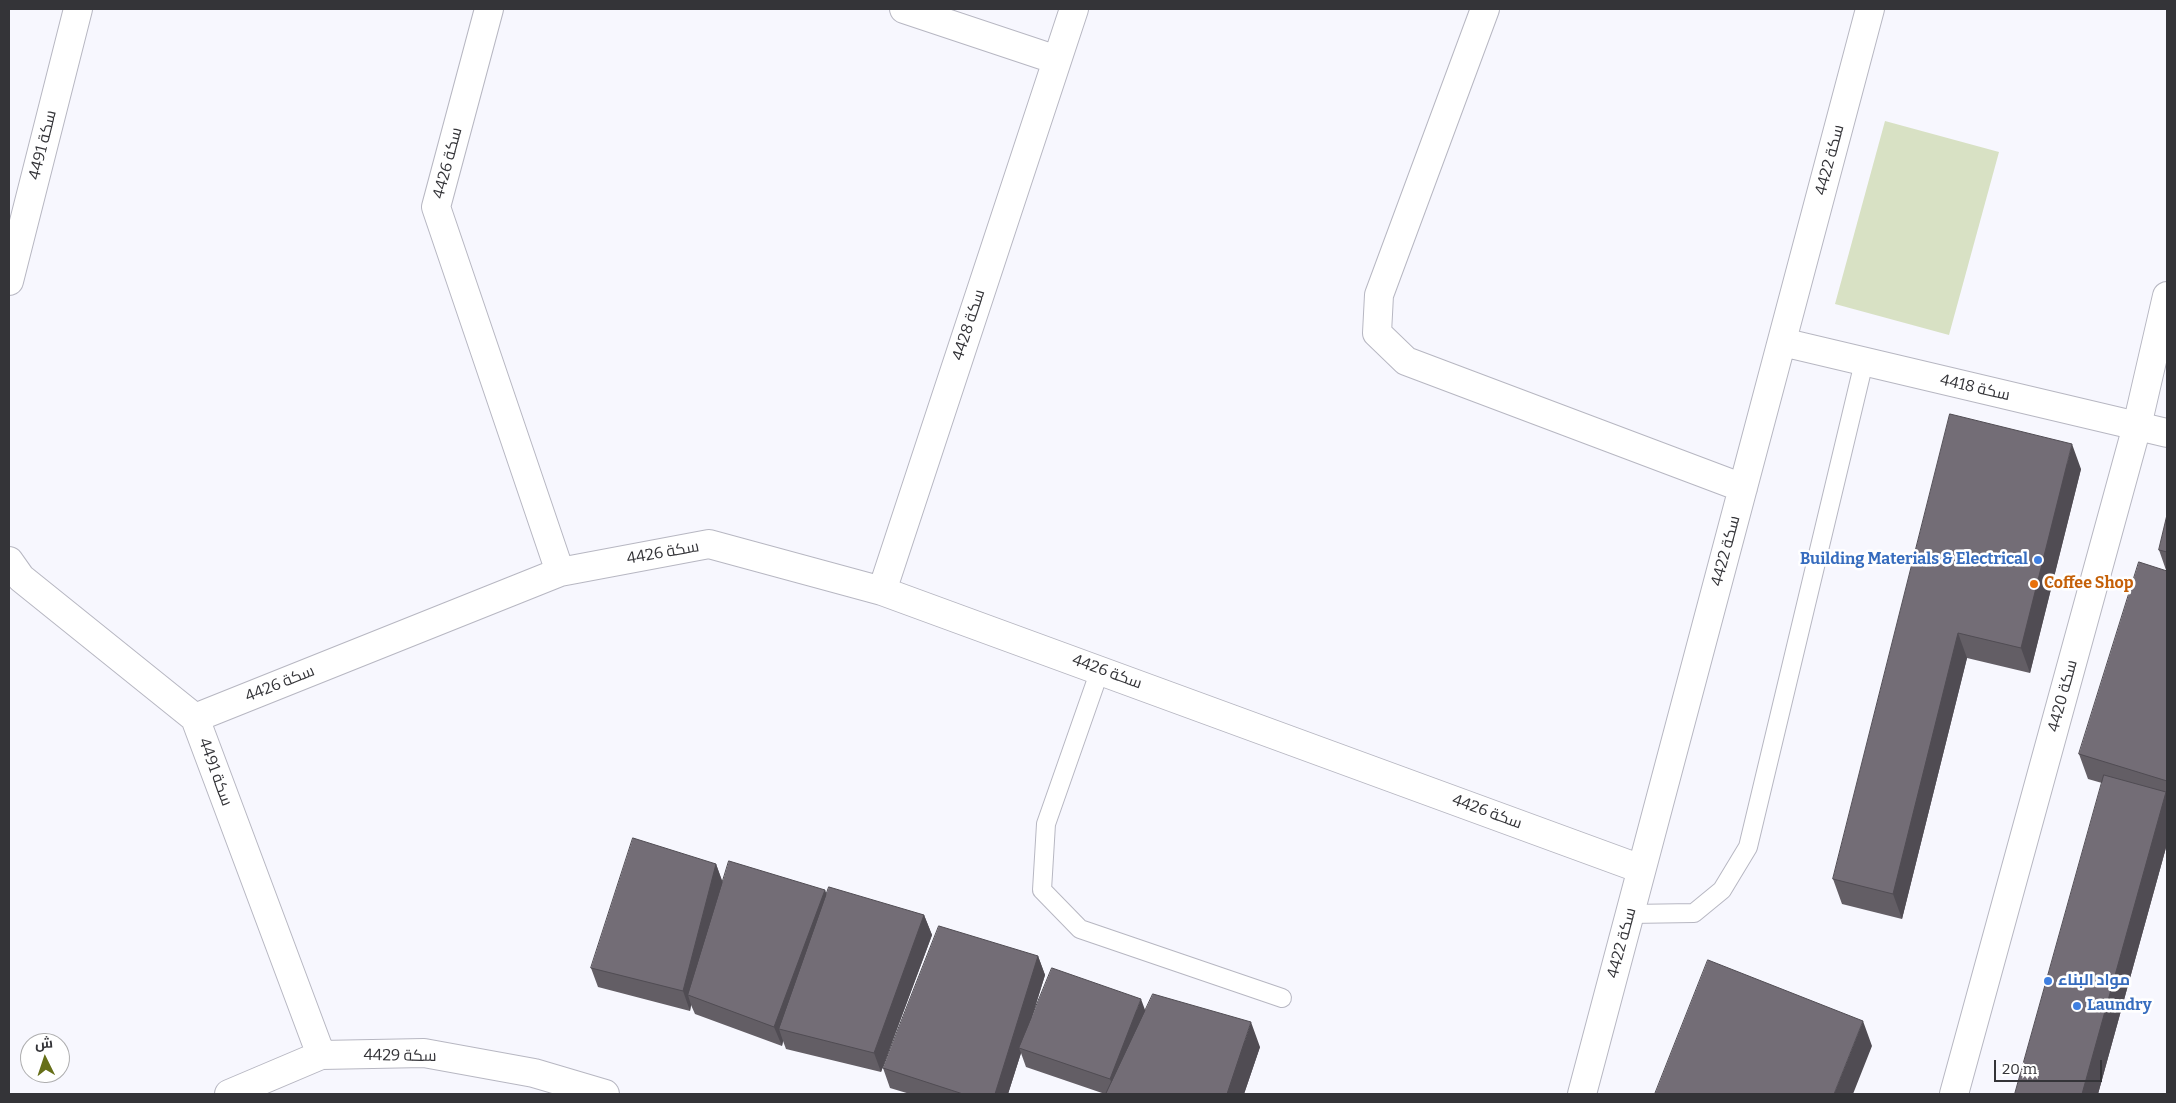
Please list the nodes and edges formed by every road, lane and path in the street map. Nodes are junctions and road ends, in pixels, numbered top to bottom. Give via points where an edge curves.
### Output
1 (78, 9) edge
2 (489, 9) edge
3 (904, 9) edge
4 (1074, 9) edge
5 (1486, 9) edge
6 (1870, 9) edge
7 (1057, 60) junction
8 (9, 281) edge
9 (2167, 296) edge
10 (1782, 342) junction
11 (1864, 362) junction
12 (2137, 426) junction
13 (2167, 433) edge
14 (1743, 488) junction
15 (9, 561) edge
16 (560, 572) junction
17 (882, 591) junction
18 (1100, 670) junction
19 (195, 718) junction
20 (1641, 869) junction
21 (1630, 914) junction
22 (1282, 998) dead end
23 (321, 1056) junction
24 (532, 1084) edge
25 (229, 1094) edge
26 (605, 1094) edge
27 (1582, 1094) edge
28 (1954, 1094) edge

1 - 8 street, سكة 4491
2 - 16 street, سكة 4426 via 436,208
3 - 7 street
4 - 7 street, سكة 4428
5 - 14 street via 1379,296 1377,333 1406,361
6 - 10 street, سكة 4422
7 - 17 street, سكة 4428
9 - 12 street, سكة 4420
10 - 11 street, سكة 4418
10 - 14 street, سكة 4422
11 - 12 street, سكة 4418
11 - 21 lane via 1748,848 1722,890 1694,913
12 - 13 street, سكة 4418
12 - 28 street, سكة 4420
14 - 20 street, سكة 4422
15 - 19 street, سكة 4491 via 21,578
16 - 17 street, سكة 4426 via 709,544
16 - 19 street, سكة 4426
17 - 18 street, سكة 4426
18 - 20 street, سكة 4426
18 - 22 lane via 1046,824 1042,890 1080,929
19 - 23 street, سكة 4491
20 - 21 street, سكة 4422
21 - 27 street, سكة 4422
23 - 24 street, سكة 4429 via 424,1053
23 - 25 street, سكة 4429
24 - 26 street, سكة 4429

